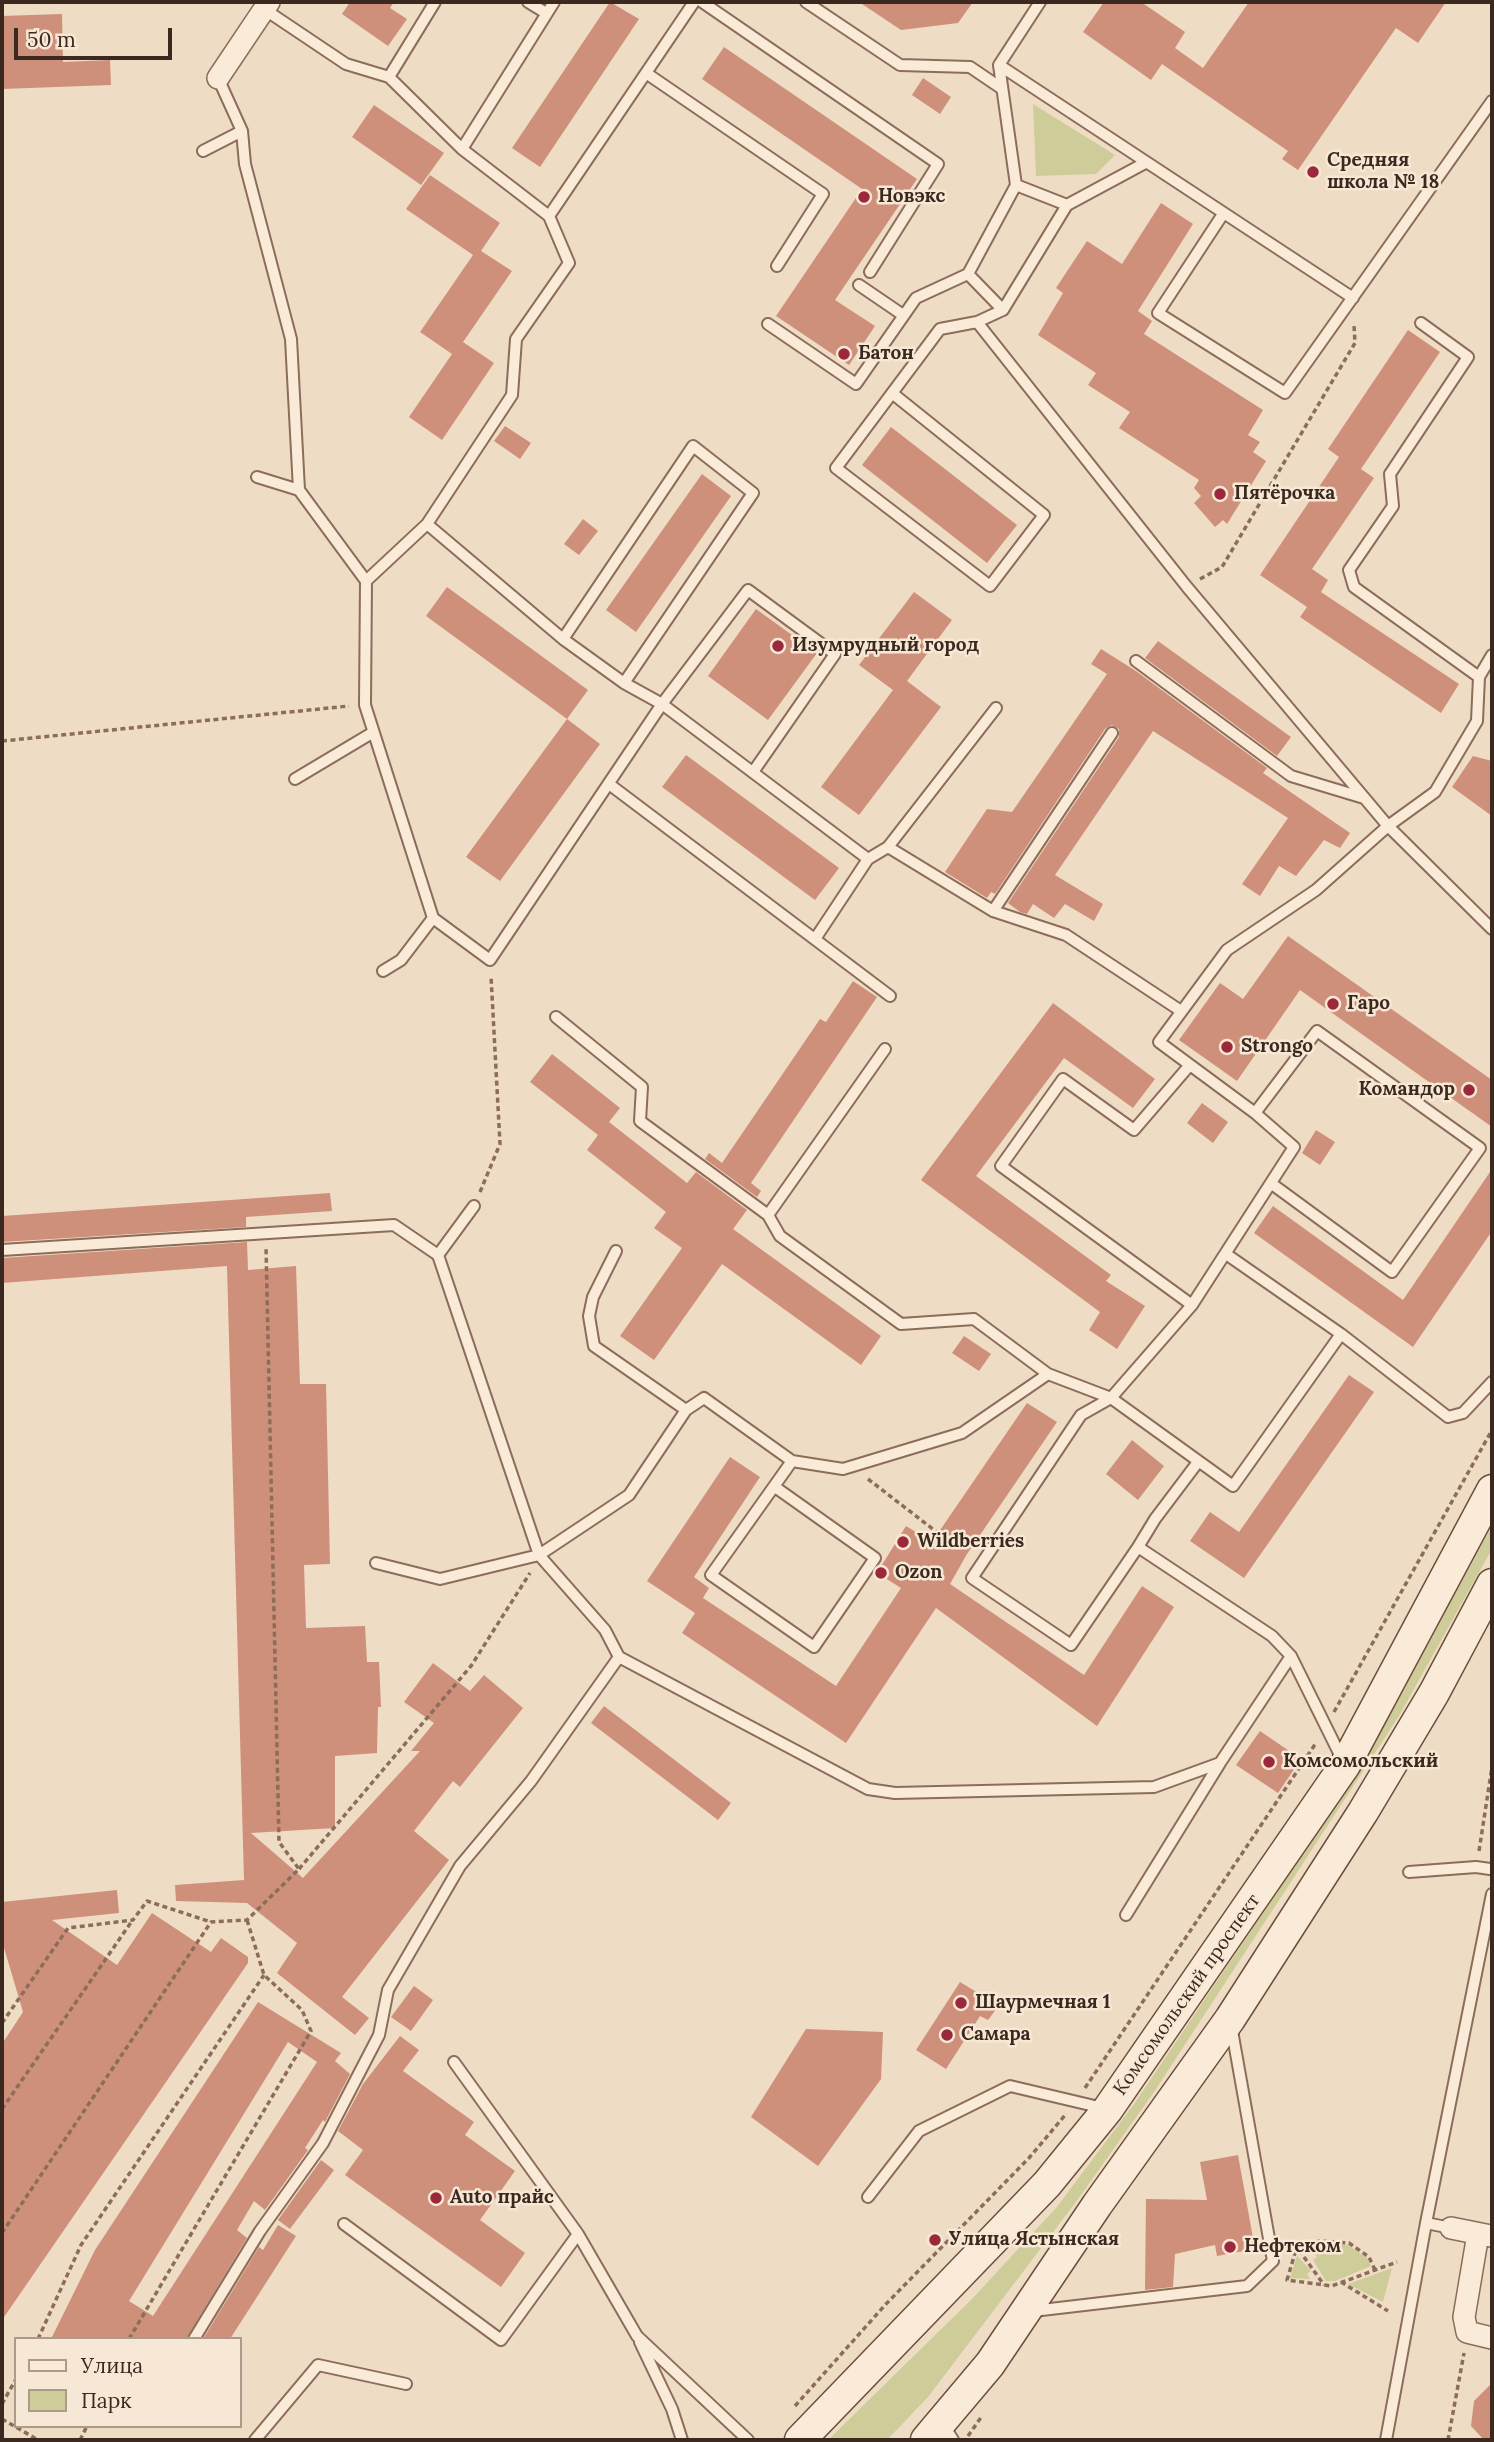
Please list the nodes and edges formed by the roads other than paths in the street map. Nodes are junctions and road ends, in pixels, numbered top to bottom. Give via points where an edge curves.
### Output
1 (435, 2) edge
2 (528, 2) edge
3 (554, 2) edge
4 (694, 2) edge
5 (702, 2) edge
6 (806, 2) edge
7 (1040, 2) edge
8 (267, 5) edge
9 (546, 13) junction
10 (999, 65) junction
11 (646, 74) junction
12 (388, 77) junction
13 (218, 78) joint
14 (1001, 88) junction
15 (1492, 101) edge
16 (242, 131) junction
17 (461, 149) junction
18 (203, 151) dead end
19 (1145, 163) junction
20 (1016, 185) junction
21 (1067, 205) junction
22 (1223, 214) junction
23 (549, 216) junction
24 (777, 265) dead end
25 (870, 272) dead end
26 (968, 274) junction
27 (859, 285) dead end
28 (1353, 298) junction
29 (1003, 310) junction
30 (903, 316) junction
31 (977, 322) junction
32 (1421, 323) dead end
33 (768, 324) dead end
34 (892, 393) junction
35 (257, 477) dead end
36 (299, 490) junction
37 (427, 524) junction
38 (366, 581) junction
39 (563, 639) junction
40 (1492, 655) edge
41 (1136, 661) dead end
42 (1479, 677) junction
43 (624, 683) junction
44 (662, 704) junction
45 (996, 708) dead end
46 (372, 733) junction
47 (1112, 733) dead end
48 (753, 772) junction
49 (295, 779) dead end
50 (609, 784) junction
51 (1364, 798) junction
52 (1388, 826) junction
53 (888, 847) junction
54 (868, 859) junction
55 (993, 911) junction
56 (433, 918) junction
57 (1492, 929) edge
58 (815, 939) junction
59 (383, 971) dead end
60 (890, 996) dead end
61 (1181, 1011) junction
62 (556, 1017) dead end
63 (885, 1049) dead end
64 (1189, 1066) junction
65 (1255, 1113) junction
66 (1272, 1184) junction
67 (474, 1206) road end
68 (768, 1215) junction
69 (2, 1250) edge
70 (616, 1251) dead end
71 (1226, 1254) junction
72 (438, 1255) junction
73 (1192, 1306) junction
74 (1341, 1334) junction
75 (1048, 1374) junction
76 (1492, 1382) edge
77 (1111, 1398) junction
78 (686, 1410) junction
79 (792, 1461) junction
80 (1198, 1462) junction
81 (775, 1487) junction
82 (1492, 1490) edge
83 (1138, 1547) junction
84 (540, 1555) junction
85 (376, 1563) dead end
86 (1492, 1584) edge
87 (1492, 1622) edge
88 (1291, 1656) junction
89 (619, 1657) junction
90 (1434, 1693) junction
91 (1220, 1763) junction
92 (1345, 1765) junction
93 (1492, 1866) edge
94 (1409, 1872) dead end
95 (1492, 1894) edge
96 (1126, 1915) dead end
97 (1230, 2019) junction
98 (454, 2063) dead end
99 (1108, 2109) junction
100 (868, 2197) dead end
101 (1426, 2223) junction
102 (344, 2224) dead end
103 (1451, 2228) joint
104 (578, 2234) junction
105 (1485, 2235) edge
106 (1027, 2312) junction
107 (637, 2336) junction
108 (195, 2337) edge
109 (1492, 2338) edge
110 (407, 2384) dead end
111 (941, 2435) edge
112 (255, 2440) edge
113 (682, 2440) edge
114 (748, 2440) edge
115 (800, 2440) edge
116 (1386, 2440) edge

1 - 12 lane
2 - 9 lane
3 - 9 lane
4 - 11 lane
5 - 25 lane via 938,164
6 - 14 lane via 900,65 970,67
7 - 10 lane
8 - 12 lane via 346,64
8 - 13 street
9 - 17 lane
10 - 14 lane
10 - 19 lane
11 - 23 lane
11 - 24 lane via 823,194
12 - 17 lane
13 - 16 lane
14 - 20 lane
15 - 28 lane
16 - 18 lane
16 - 36 lane via 245,164 291,340
17 - 23 lane
19 - 21 lane
19 - 22 lane
20 - 21 lane
20 - 26 lane
21 - 29 lane
22 - 28 lane
22 - 28 lane via 1158,313 1285,393
23 - 37 lane via 569,263 516,339 512,395
26 - 29 lane
26 - 30 lane via 916,298
27 - 30 lane
29 - 31 lane
30 - 33 lane via 856,384
31 - 34 lane via 940,329
31 - 51 lane via 1187,587
32 - 42 lane via 1468,356 1390,474 1393,506 1349,570 1354,587
34 - 34 lane via 836,468 990,586 1044,515
35 - 36 lane
36 - 38 lane
37 - 38 lane
37 - 39 lane
38 - 46 lane via 365,705
39 - 43 lane
39 - 43 lane via 693,446 753,493
40 - 42 lane
41 - 51 lane via 1291,776
42 - 52 lane via 1477,722 1435,792
43 - 44 lane
44 - 48 lane
44 - 48 lane via 748,590 835,654
44 - 50 lane
45 - 53 lane
46 - 49 lane
46 - 56 lane
47 - 55 lane
48 - 54 lane
50 - 56 lane via 490,960
50 - 58 lane
51 - 52 lane
52 - 57 lane
52 - 61 lane via 1317,890 1227,950
53 - 54 lane
53 - 55 lane
54 - 58 lane
55 - 61 lane via 1066,935
56 - 59 lane via 401,960
58 - 60 lane
61 - 64 lane via 1158,1042
62 - 68 lane via 642,1087 640,1121
63 - 68 lane
64 - 65 lane
64 - 73 lane via 1134,1130 1063,1079 1001,1166
65 - 66 lane via 1294,1147
65 - 66 lane via 1317,1031 1480,1148 1392,1272
66 - 71 lane
67 - 72 lane
68 - 75 lane via 780,1236 901,1324 974,1319
69 - 72 lane via 394,1225
70 - 78 lane via 593,1297 589,1316 594,1346
71 - 73 lane
71 - 74 lane
72 - 84 lane
73 - 77 lane
74 - 76 lane via 1448,1416 1462,1413
74 - 80 lane via 1233,1486
75 - 77 lane
75 - 79 lane via 962,1433 843,1469
77 - 80 lane
77 - 83 lane via 1081,1415 972,1578 1071,1645
78 - 79 lane via 704,1398
78 - 84 lane via 629,1495
79 - 81 lane
80 - 83 lane
81 - 81 lane via 711,1575 814,1647 875,1558
82 - 92 main road, Комсомольский проспект
83 - 88 lane via 1272,1636
84 - 85 lane via 440,1579
84 - 89 lane via 605,1630
86 - 90 main road
87 - 90 main road
88 - 91 lane
88 - 92 lane
89 - 91 lane via 868,1789 894,1793 1154,1787
89 - 108 lane via 531,1781 460,1866 388,1990 379,2035 323,2143 260,2231
90 - 97 main road
91 - 96 lane
92 - 99 main road, Комсомольский проспект
93 - 94 lane
95 - 101 lane
97 - 106 main road
97 - 106 lane via 1273,2261 1247,2286
98 - 104 lane
99 - 100 lane via 1010,2086 919,2131
99 - 115 main road, Комсомольский проспект via 1046,2184
101 - 103 lane
101 - 116 lane
102 - 104 lane via 500,2340
103 - 105 street
104 - 107 lane
105 - 109 street via 1464,2318 1467,2332
106 - 111 main road
107 - 113 lane
107 - 114 lane
110 - 112 lane via 318,2365

